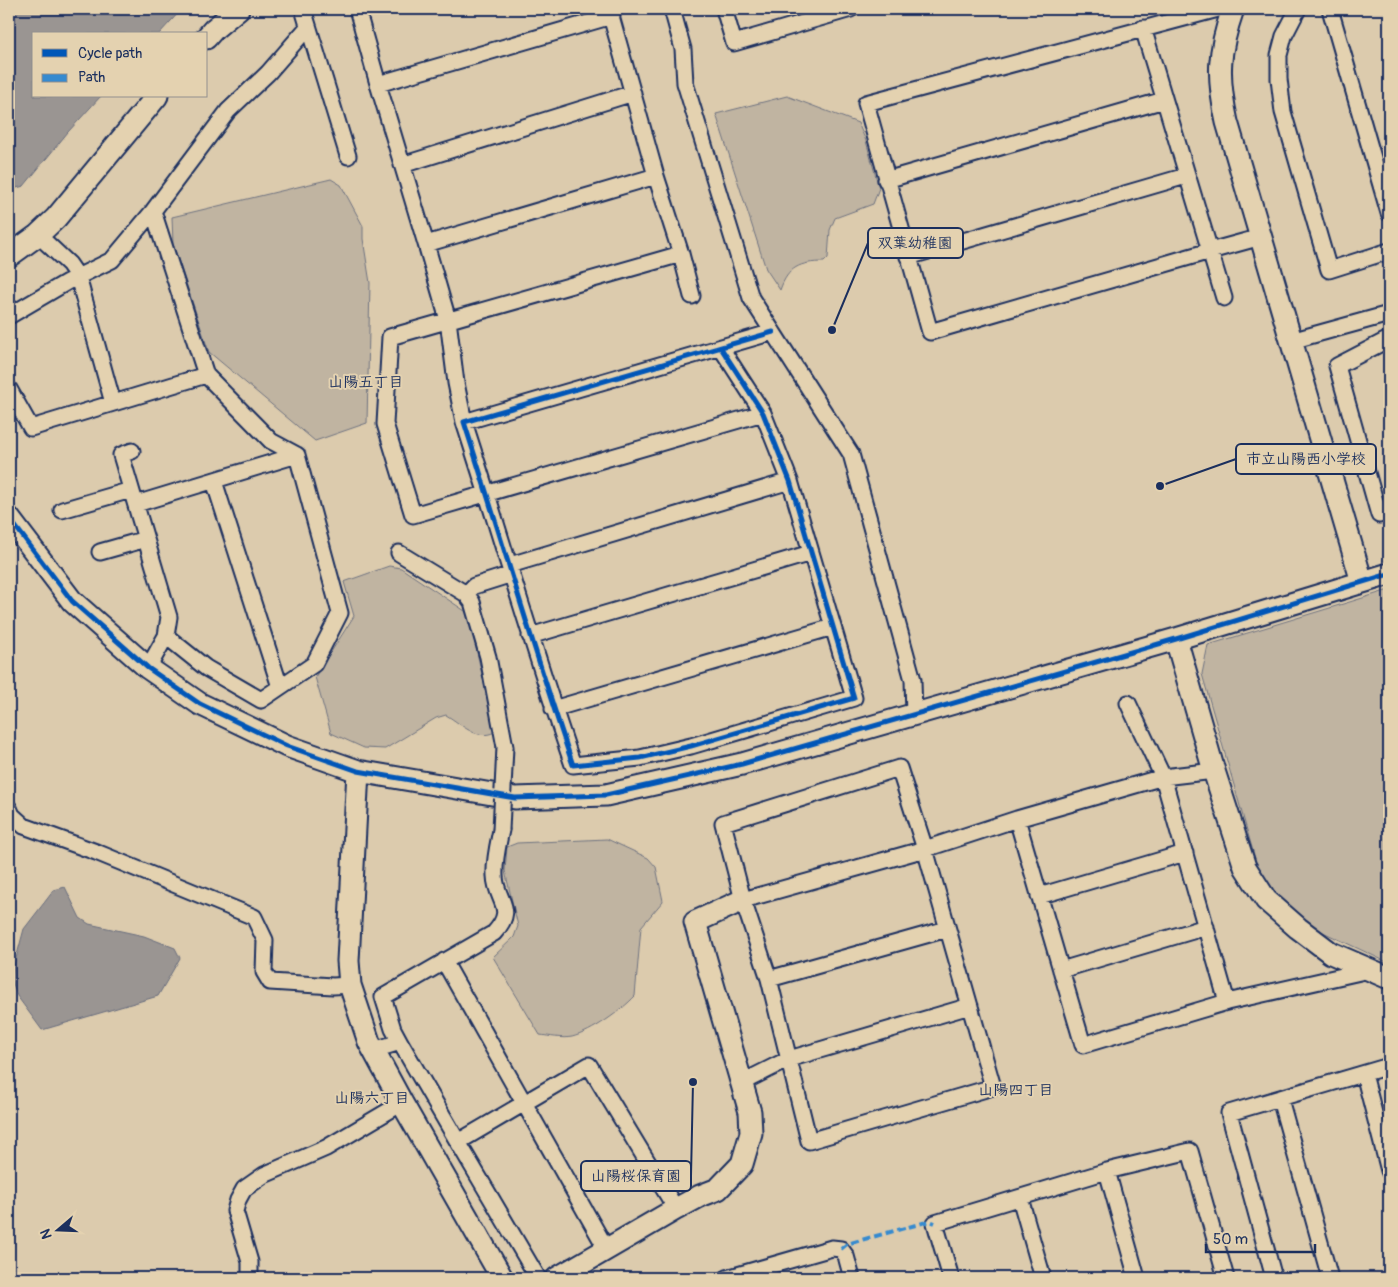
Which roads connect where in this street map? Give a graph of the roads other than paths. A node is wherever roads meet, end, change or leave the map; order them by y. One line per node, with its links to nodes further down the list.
1 (238, 9): 15 (street)
2 (303, 9): 13 (street)
3 (360, 9): 16 (street)
4 (672, 9): 41 (street)
5 (724, 9): 12 (street)
6 (851, 9): 12 (street)
7 (1218, 9): 14 (street)
8 (1233, 9): 28 (street)
9 (1298, 9): 31 (street)
10 (1330, 9): 26 (street)
11 (610, 13): 16 (street); 17 (street)
12 (807, 15)
13 (308, 27): 20 (street); 25 (street)
14 (1143, 28): 19 (street); 24 (street)
15 (208, 36)
16 (378, 84): 21 (street)
17 (633, 93): 21 (street); 22 (street)
18 (155, 98): 27 (street)
19 (1164, 100): 23 (street); 24 (street)
20 (348, 156)
21 (402, 165): 29 (street)
22 (656, 176): 29 (street); 32 (street)
23 (1186, 176): 30 (street); 34 (street)
24 (886, 180): 34 (street)
25 (153, 211): 35 (street); 45 (street)
26 (1389, 213)
27 (38, 235): 33 (street); 35 (street)
28 (1261, 237): 30 (street); 43 (street)
29 (426, 244): 40 (street)
30 (1210, 251): 34 (street); 37 (street)
31 (1389, 251)
32 (681, 254): 36 (street); 40 (street)
33 (9, 256)
34 (908, 257)
35 (78, 277): 39 (street); 47 (street)
36 (692, 296)
37 (1224, 298)
38 (1389, 314): 43 (street)
39 (9, 316)
40 (448, 320): 49 (street); 54 (street)
41 (773, 332): 44 (street); 75 (street)
42 (1389, 339): 57 (street)
43 (1291, 341): 65 (street)
44 (721, 348): 48 (street); 49 (street)
45 (206, 375): 47 (street); 51 (street)
46 (9, 389): 47 (street)
47 (113, 403)
48 (763, 413): 53 (street); 54 (street)
49 (464, 422): 54 (street)
50 (132, 451): 55 (street)
51 (297, 455): 52 (street); 72 (street)
52 (214, 481): 55 (street); 72 (street)
53 (790, 481): 62 (street); 63 (street)
54 (487, 494): 63 (street)
55 (133, 497): 56 (street); 59 (street)
56 (62, 510)
57 (1389, 512)
58 (9, 518): 71 (street)
59 (146, 539): 60 (street); 68 (street)
60 (100, 552)
61 (399, 553): 66 (street)
62 (811, 553): 67 (street); 69 (street)
63 (511, 570): 66 (street); 69 (street)
64 (1389, 574): 65 (street)
65 (1362, 582): 70 (street)
66 (466, 594): 87 (street, bridge)
67 (833, 627): 74 (street); 74 (street)
68 (166, 636): 71 (street); 72 (street)
69 (530, 636): 74 (street)
70 (1176, 639): 75 (street); 77 (street)
71 (148, 668): 76 (street)
72 (280, 687)
73 (1128, 703): 78 (street)
74 (553, 709)
75 (914, 715): 76 (street)
76 (358, 771): 92 (street)
77 (1214, 771): 78 (street); 89 (street)
78 (1163, 777): 80 (street); 82 (street)
79 (9, 808): 92 (street)
80 (1017, 819): 81 (street); 83 (street)
81 (925, 849): 84 (street); 84 (street); 86 (street)
82 (1185, 853): 83 (street); 85 (street)
83 (1039, 896): 88 (street)
84 (744, 900): 91 (street); 100 (street)
85 (1206, 927): 88 (street); 93 (street)
86 (947, 929): 91 (street); 94 (street)
87 (444, 962): 95 (street); 103 (street)
88 (1061, 970): 93 (street)
89 (1369, 970): 90 (street); 93 (street)
90 (1389, 978)
91 (769, 979): 97 (street)
92 (350, 985): 96 (street)
93 (1227, 1002)
94 (970, 1006): 97 (street); 97 (street)
95 (400, 1042): 96 (street); 104 (street)
96 (374, 1050): 102 (street)
97 (789, 1060): 100 (street)
98 (1389, 1066): 99 (street)
99 (1364, 1074): 101 (street); 106 (street)
100 (741, 1083): 108 (street)
101 (1280, 1099): 120 (street); 121 (street)
102 (402, 1103): 110 (street); 111 (street)
103 (524, 1104): 104 (street); 108 (street); 109 (street)
104 (458, 1142): 112 (street)
105 (1107, 1171): 107 (street); 118 (street); 119 (street)
106 (1389, 1171)
107 (1020, 1198): 116 (street); 117 (street)
108 (676, 1209): 109 (street)
109 (607, 1250): 113 (street)
110 (250, 1278)
111 (502, 1278)
112 (538, 1278)
113 (557, 1278)
114 (727, 1278): 115 (street)
115 (852, 1278)
116 (951, 1278)
117 (1043, 1278)
118 (1137, 1278)
119 (1226, 1278)
120 (1274, 1278)
121 (1330, 1278)

